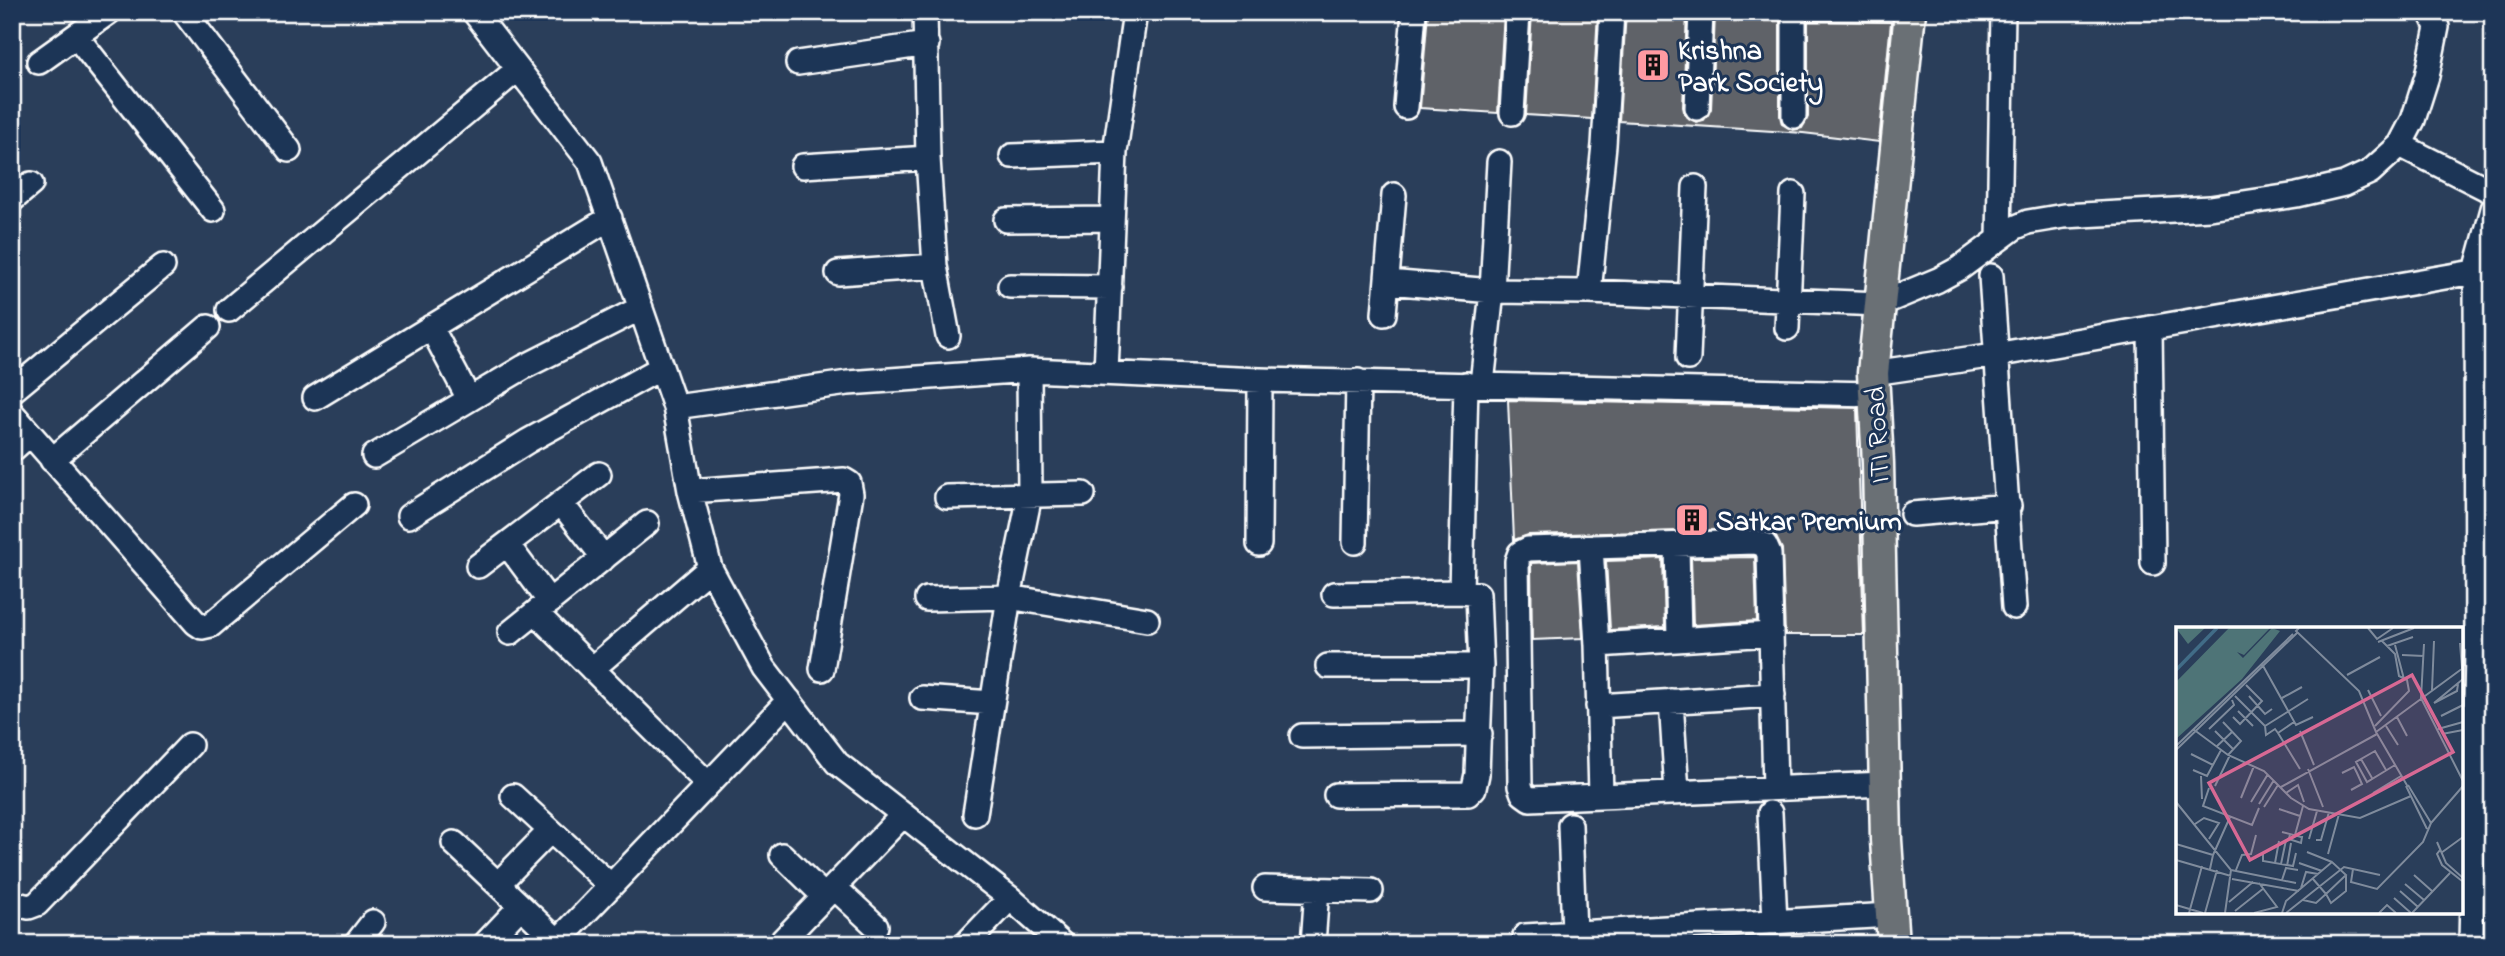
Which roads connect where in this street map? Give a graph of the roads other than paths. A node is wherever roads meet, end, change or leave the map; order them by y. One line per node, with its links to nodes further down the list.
1 (109, 12): 15 (street)
2 (184, 12): 25 (street)
3 (474, 12): 19 (street)
4 (925, 12): 16 (street)
5 (1135, 12): 26 (street)
6 (1415, 12): 20 (street)
7 (1518, 12): 22 (street)
8 (1612, 12): 52 (street)
9 (1701, 12): 21 (street)
10 (1794, 12): 23 (street)
11 (1910, 12): 55 (main road, ITI Road)
12 (2003, 12): 42 (street)
13 (2445, 12): 14 (street)
14 (2431, 13): 24 (street)
15 (76, 36): 17 (street); 38 (street)
16 (927, 44): 18 (street); 28 (street)
17 (39, 62)
18 (798, 63)
19 (518, 69): 39 (street); 57 (street)
20 (1406, 107)
21 (1698, 108)
22 (1512, 113)
23 (1794, 116)
24 (2400, 145): 33 (street); 42 (street)
25 (289, 150)
26 (1115, 152): 27 (street); 40 (street)
27 (1012, 156)
28 (929, 158): 30 (street); 44 (street)
29 (1499, 162): 51 (street)
30 (803, 166)
31 (31, 184): 36 (street)
32 (1695, 187): 53 (street)
33 (2493, 192)
34 (1793, 194): 54 (street)
35 (1394, 195): 48 (street)
36 (12, 200)
37 (2493, 209): 45 (street)
38 (213, 210)
39 (610, 218): 56 (street); 60 (street)
40 (1112, 219): 41 (street); 50 (street)
41 (1006, 220)
42 (1999, 239): 55 (street)
43 (163, 266): 73 (street)
44 (935, 266): 46 (street); 63 (street)
45 (2484, 270): 62 (street); 113 (street)
46 (838, 273)
47 (1991, 276): 64 (street)
48 (1388, 282): 51 (street); 58 (street)
49 (1010, 286): 50 (street)
50 (1110, 286): 68 (street)
51 (1492, 291): 52 (street); 72 (street)
52 (1589, 292): 53 (street)
53 (1691, 297): 54 (street); 65 (street)
54 (1788, 300): 55 (street); 61 (street)
55 (1880, 304): 71 (main road, ITI Road)
56 (641, 309): 66 (street); 75 (street)
57 (229, 310)
58 (1384, 314)
59 (208, 327): 81 (street)
60 (431, 327): 74 (street); 75 (street)
61 (1787, 328)
62 (2150, 328): 64 (street); 99 (street)
63 (947, 336)
64 (1995, 355): 71 (street); 89 (street)
65 (1688, 358)
66 (661, 368): 76 (street); 91 (street)
67 (1029, 370): 68 (street); 76 (street); 85 (street)
68 (1106, 373): 69 (street)
69 (1260, 380): 70 (street); 95 (street)
70 (1358, 381): 72 (street); 93 (street)
71 (1873, 383): 72 (street); 130 (main road, ITI Road)
72 (1474, 384): 102 (street)
73 (12, 391)
74 (315, 398)
75 (469, 400): 80 (street)
76 (675, 407): 83 (street)
77 (12, 413): 78 (street)
78 (30, 435): 79 (street); 81 (street)
79 (12, 450)
80 (374, 456)
81 (52, 460): 88 (street)
82 (599, 474): 87 (street)
83 (690, 491): 101 (street); 117 (street)
84 (1083, 494): 85 (street)
85 (1030, 495): 86 (street); 104 (street)
86 (947, 497)
87 (561, 503): 94 (street); 98 (street)
88 (354, 505)
89 (2009, 506): 90 (street); 107 (street)
90 (1912, 514)
91 (409, 516)
92 (648, 523): 98 (street)
93 (1354, 542)
94 (507, 544): 100 (street); 106 (street)
95 (1259, 544)
96 (1677, 545): 97 (street); 110 (street); 111 (street)
97 (1591, 547): 112 (street); 134 (street)
98 (604, 558): 106 (street)
99 (2153, 563)
100 (478, 566)
101 (710, 568): 116 (street); 120 (street)
102 (1461, 592): 103 (street); 115 (street)
103 (1334, 594)
104 (1009, 597): 105 (street); 108 (street); 122 (street)
105 (926, 598)
106 (543, 607): 109 (street); 116 (street)
107 (2014, 607)
108 (1147, 620)
109 (510, 633)
110 (1771, 634): 111 (street); 118 (street)
111 (1679, 639): 112 (street)
112 (1597, 645): 123 (street)
113 (2485, 655): 143 (street)
114 (1328, 666): 115 (street)
115 (1481, 666): 125 (street)
116 (592, 668): 129 (street)
117 (822, 669)
118 (1773, 695): 121 (street); 131 (street)
119 (922, 698): 122 (street)
120 (789, 700): 129 (street); 137 (street)
121 (1671, 701): 123 (street); 132 (street)
122 (992, 703): 138 (street)
123 (1598, 706): 134 (street)
124 (2493, 726): 126 (street)
125 (1480, 734): 127 (street); 133 (street)
126 (2493, 735)
127 (1302, 736)
128 (190, 745): 151 (street)
129 (708, 784): 145 (street)
130 (1885, 784): 131 (street); 156 (main road, ITI Road)
131 (1775, 788): 132 (street)
132 (1677, 792): 134 (street)
133 (1336, 795)
134 (1601, 795)
135 (513, 796): 140 (street)
136 (1770, 813): 154 (street)
137 (903, 814): 149 (street); 150 (street)
138 (975, 814)
139 (1570, 825): 157 (street)
140 (551, 831): 144 (street); 145 (street)
141 (454, 843): 144 (street)
142 (782, 855): 149 (street)
143 (2483, 881): 166 (street)
144 (498, 884): 152 (street)
145 (611, 887): 159 (street)
146 (1265, 888): 147 (street)
147 (1317, 889): 148 (street); 165 (street)
148 (1371, 891)
149 (829, 892): 155 (street); 162 (street)
150 (1010, 898): 163 (street); 164 (street)
151 (12, 903)
152 (521, 906): 159 (street); 161 (street)
153 (373, 922): 160 (street)
154 (1775, 922): 156 (street); 157 (street)
155 (876, 926)
156 (1892, 930)
157 (1574, 933): 158 (street)
158 (1525, 936)
159 (560, 942)
160 (356, 944)
161 (485, 944)
162 (779, 944)
163 (966, 944)
164 (1062, 944)
165 (1313, 944)
166 (2471, 944)

